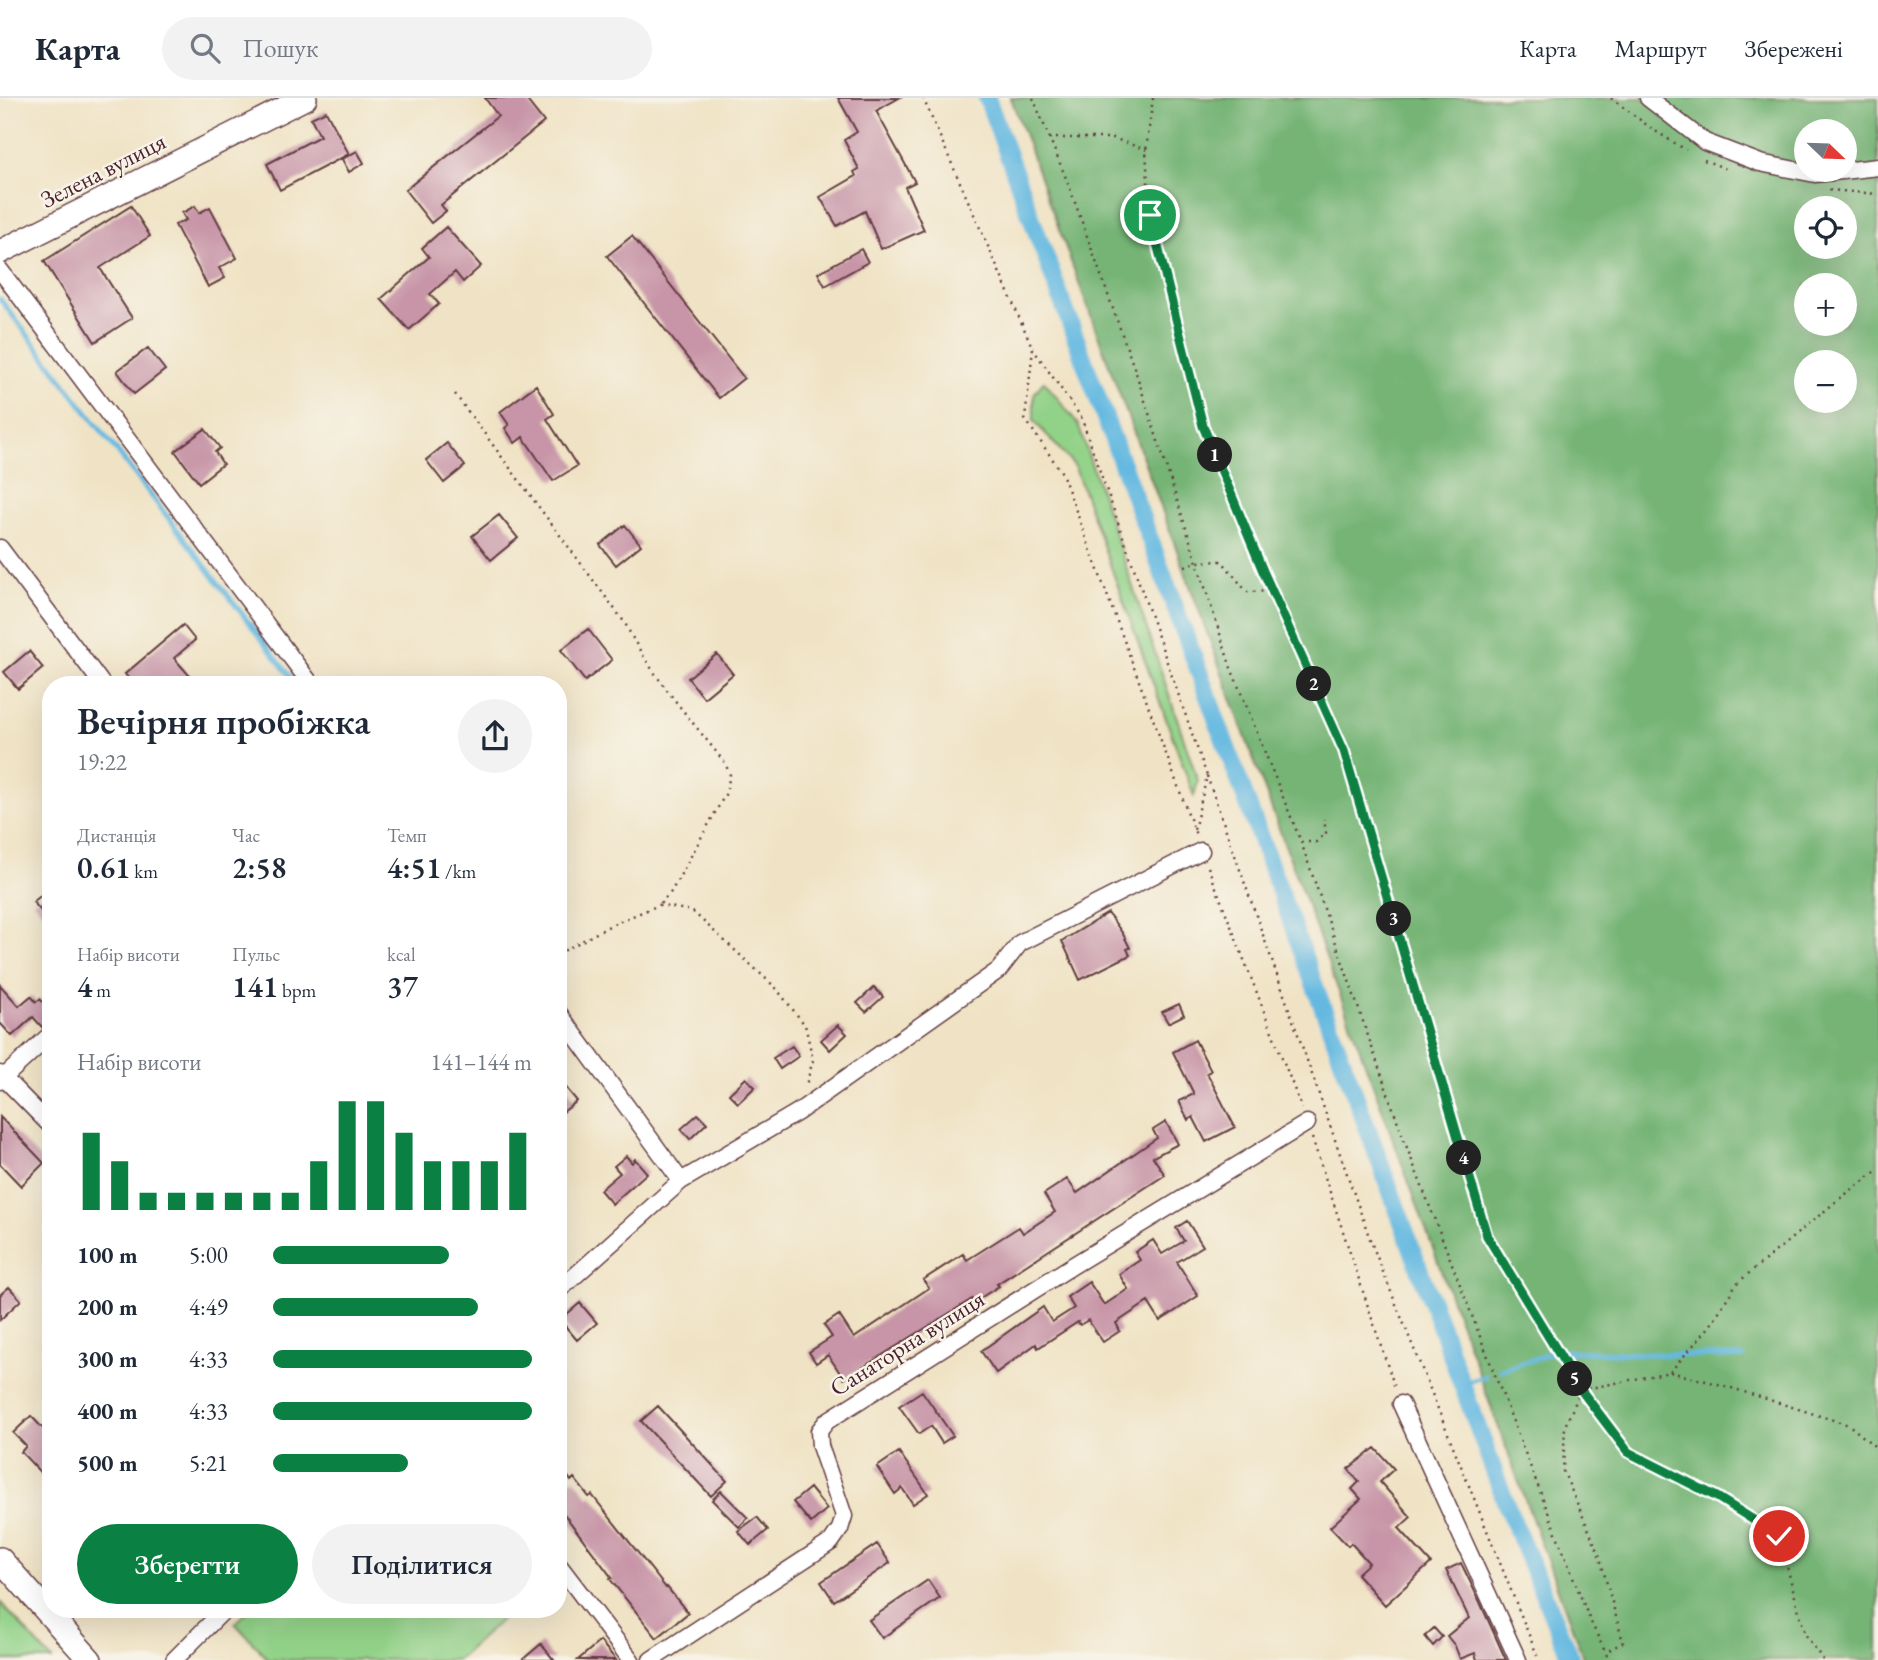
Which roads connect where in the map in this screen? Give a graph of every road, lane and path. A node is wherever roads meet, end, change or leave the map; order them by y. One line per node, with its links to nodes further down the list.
1 (923, 98): 11 (path)
2 (1033, 98): 6 (path)
3 (1153, 98): 7 (path)
4 (1648, 98): 8 (street)
5 (299, 99): 9 (street, Зелена вулиця)
6 (1049, 138): 7 (path); 14 (path)
7 (1146, 150): 16 (path)
8 (1878, 167)
9 (0, 252)
10 (0, 270): 18 (street)
11 (1033, 349): 19 (path); 21 (path)
12 (455, 394): 24 (path)
13 (0, 548): 17 (street)
14 (1197, 562): 15 (path); 16 (path); 22 (path)
15 (1185, 566)
16 (1272, 591): 36 (path)
17 (96, 676)
18 (305, 676)
19 (1207, 775): 21 (path); 50 (path)
20 (1324, 819): 22 (path)
21 (1194, 830): 23 (path)
22 (1301, 842): 44 (path)
23 (1201, 851): 29 (street)
24 (659, 905): 25 (path); 29 (path)
25 (567, 949)
26 (567, 1024): 33 (street)
27 (42, 1042): 28 (street)
28 (1, 1077): 30 (street)
29 (798, 1112): 33 (street)
30 (42, 1117)
31 (1307, 1123): 48 (street, Санаторна вулиця)
32 (1878, 1170): 35 (path)
33 (681, 1181): 34 (street)
34 (567, 1283)
35 (1670, 1372): 36 (path); 38 (path)
36 (1581, 1390): 44 (path); 52 (path)
37 (1401, 1404): 49 (street)
38 (1877, 1447)
39 (0, 1559): 41 (street)
40 (567, 1576): 47 (street)
41 (42, 1606)
42 (53, 1618): 45 (street)
43 (216, 1618): 46 (street)
44 (1605, 1653): 51 (path)
45 (90, 1660)
46 (174, 1660)
47 (631, 1660)
48 (651, 1660)
49 (1518, 1660)
50 (1539, 1660)
51 (1609, 1660)
52 (1823, 1660)

